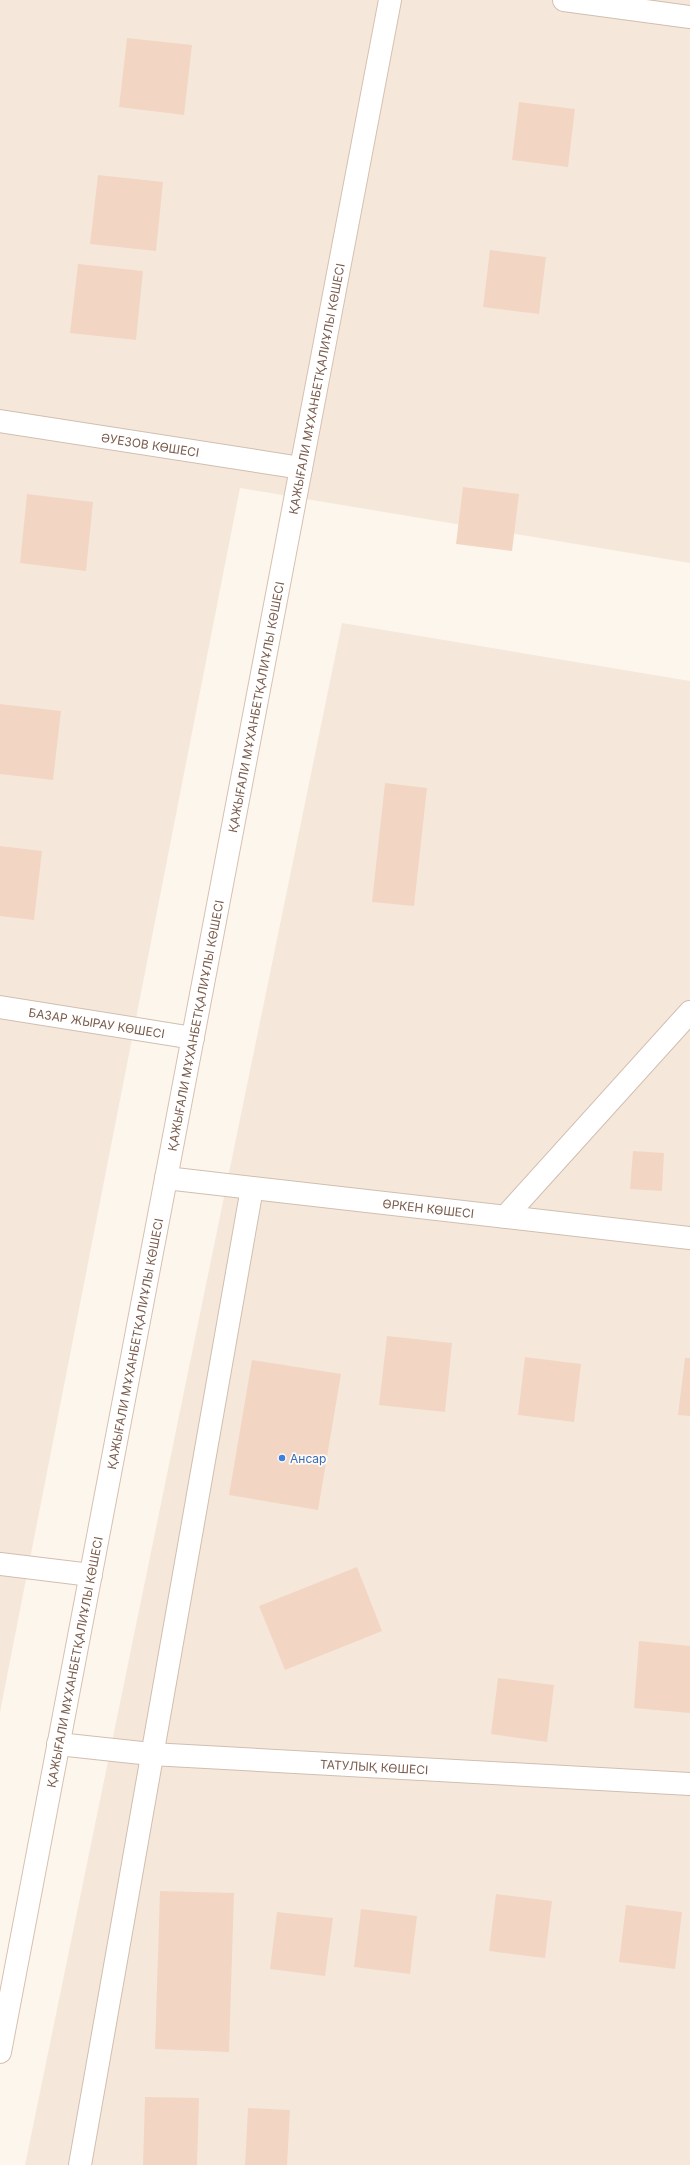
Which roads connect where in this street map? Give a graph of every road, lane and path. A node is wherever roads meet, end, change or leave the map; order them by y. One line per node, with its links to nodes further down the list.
1 (390, 0): 5 (street, ҚАЖЫҒАЛИ МҰХАНБЕТҚАЛИҰЛЫ КӨШЕСІ)
2 (564, 0): 3 (street)
3 (690, 17)
4 (0, 421): 5 (street, ӘУЕЗОВ КӨШЕСІ)
5 (301, 468): 8 (street, ҚАЖЫҒАЛИ МҰХАНБЕТҚАЛИҰЛЫ КӨШЕСІ)
6 (0, 1007): 8 (street, БАЗАР ЖЫРАУ КӨШЕСІ)
7 (690, 1012): 11 (street)
8 (193, 1038): 9 (street, ҚАЖЫҒАЛИ МҰХАНБЕТҚАЛИҰЛЫ КӨШЕСІ)
9 (166, 1178): 10 (street, ӨРКЕН КӨШЕСІ); 14 (street, ҚАЖЫҒАЛИ МҰХАНБЕТҚАЛИҰЛЫ КӨШЕСІ)
10 (252, 1188): 11 (street, ӨРКЕН КӨШЕСІ); 16 (street)
11 (505, 1217): 12 (street, ӨРКЕН КӨШЕСІ)
12 (690, 1238)
13 (0, 1564): 14 (street)
14 (91, 1575): 15 (street, ҚАЖЫҒАЛИ МҰХАНБЕТҚАЛИҰЛЫ КӨШЕСІ)
15 (58, 1744): 16 (street, ТАТУЛЫҚ КӨШЕСІ); 18 (street, ҚАЖЫҒАЛИ МҰХАНБЕТҚАЛИҰЛЫ КӨШЕСІ)
16 (151, 1754): 17 (street, ТАТУЛЫҚ КӨШЕСІ); 19 (street)
17 (690, 1784)
18 (0, 2052)
19 (80, 2165)

